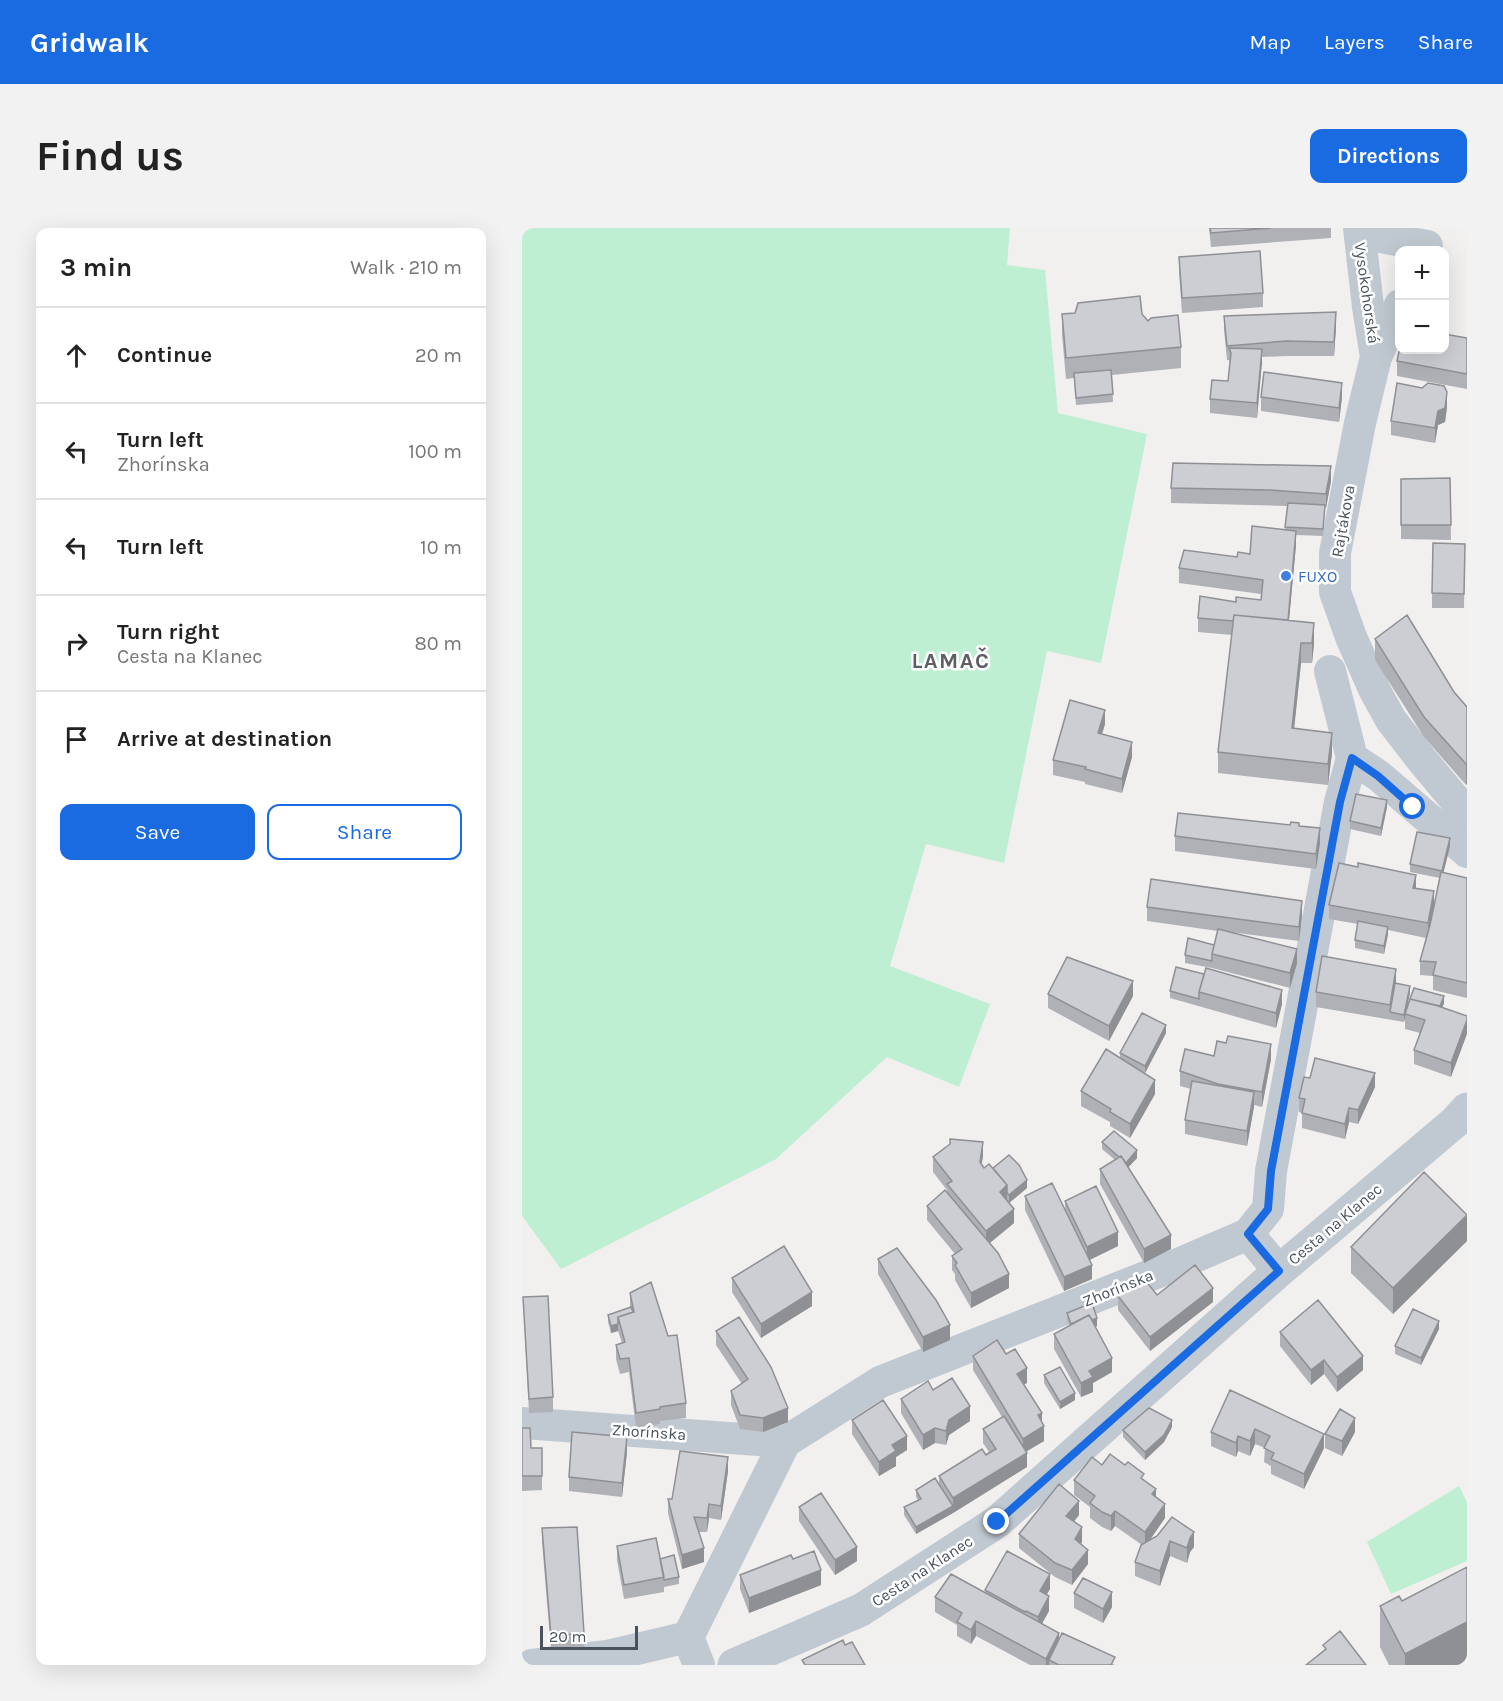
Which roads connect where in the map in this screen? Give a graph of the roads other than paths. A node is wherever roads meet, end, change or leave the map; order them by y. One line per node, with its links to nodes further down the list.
1 (1359, 228): 5 (street, Vysokohorská)
2 (1368, 228): 3 (street, Vysokohorská)
3 (1430, 242)
4 (1395, 316): 5 (street, Rajtákova)
5 (1376, 357): 8 (street, Rajtákova)
6 (1330, 671): 7 (street)
7 (1352, 758): 9 (street); 11 (street, Zhorínska)
8 (1467, 814)
9 (1467, 852)
10 (1467, 1109): 12 (street, Cesta na Klanec)
11 (1248, 1234): 12 (street); 14 (street, Zhorínska)
12 (1279, 1271): 17 (street, Cesta na Klanec)
13 (522, 1423): 14 (street, Zhorínska)
14 (785, 1442): 15 (street)
15 (693, 1651): 16 (street)
16 (532, 1665)
17 (734, 1665)

